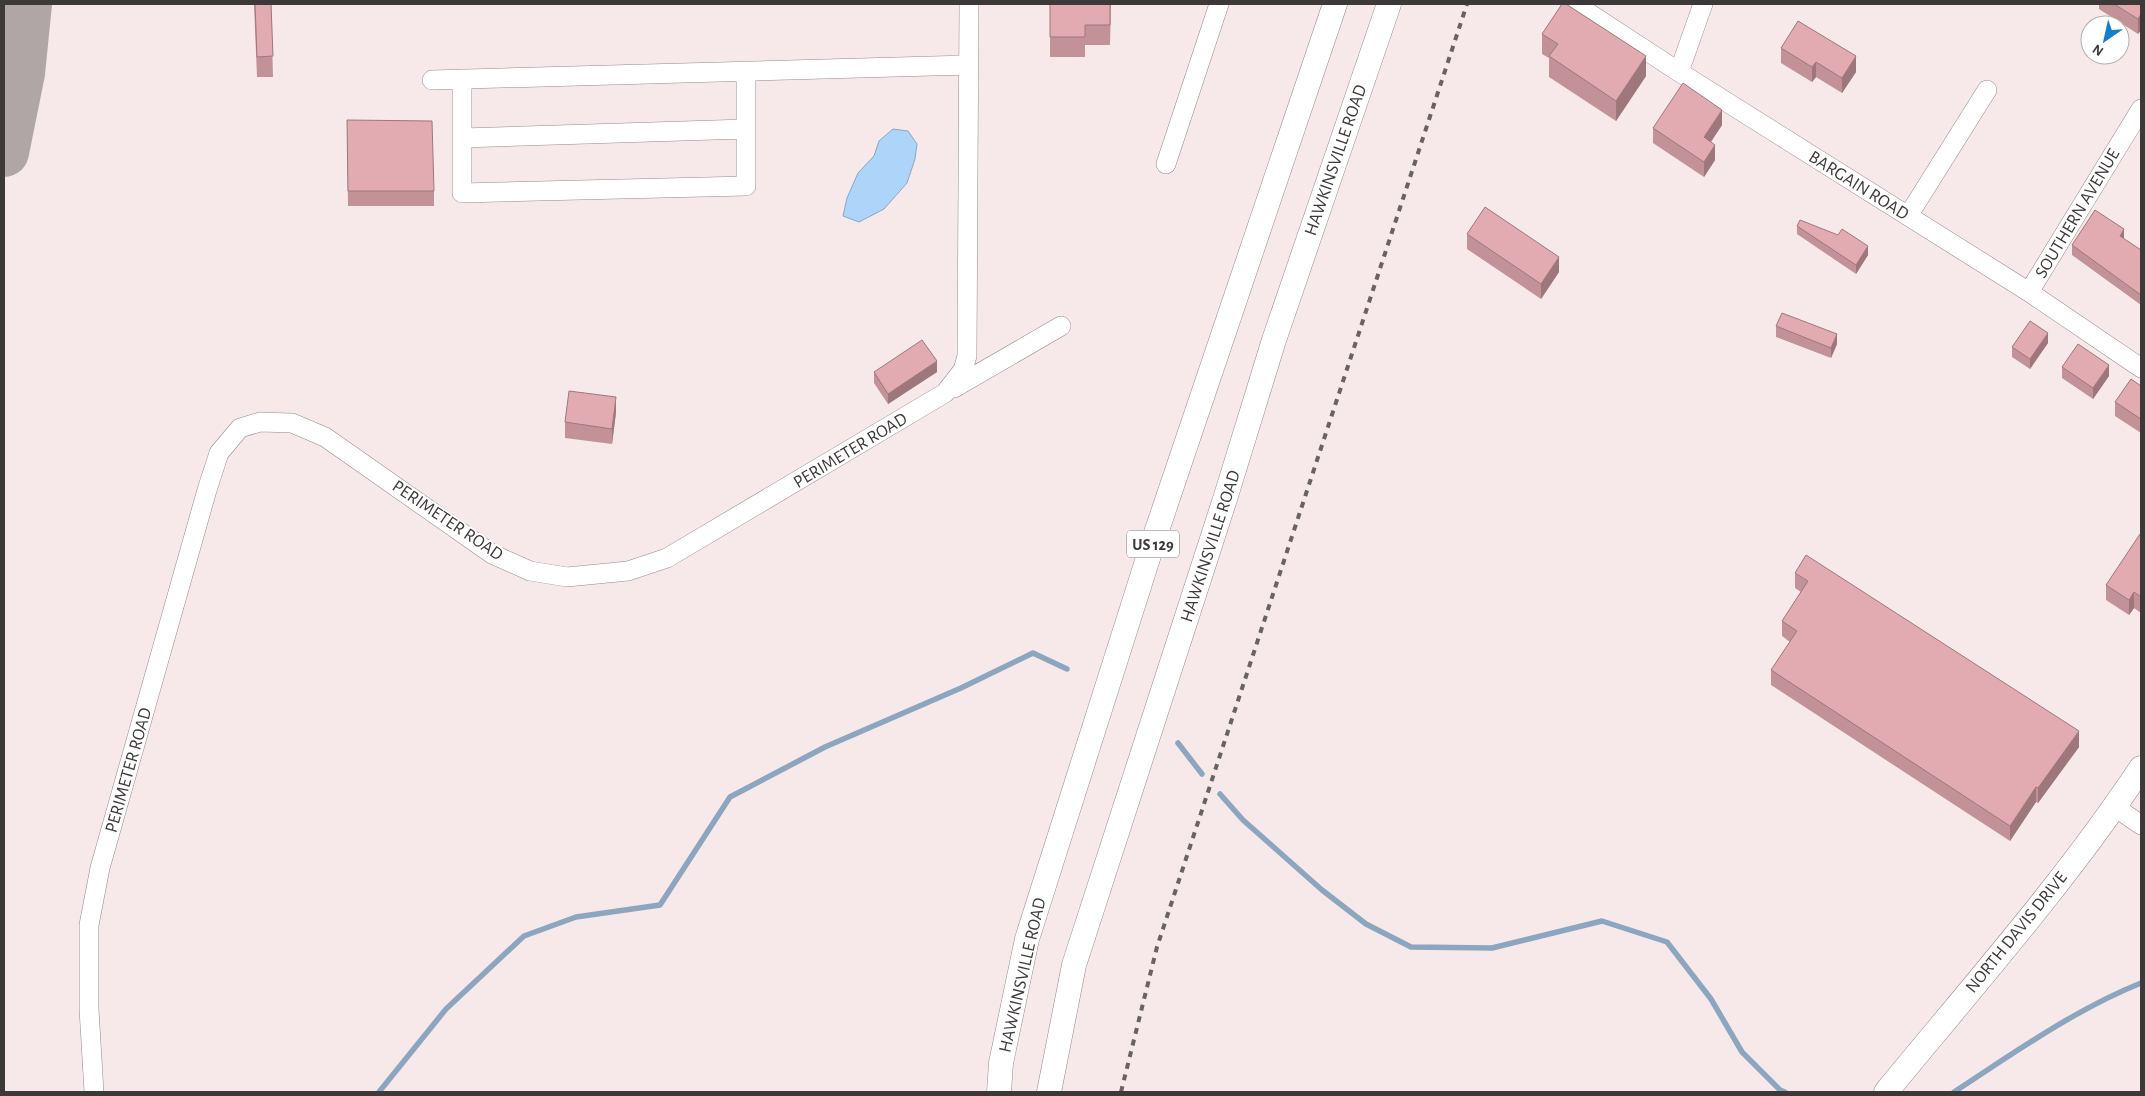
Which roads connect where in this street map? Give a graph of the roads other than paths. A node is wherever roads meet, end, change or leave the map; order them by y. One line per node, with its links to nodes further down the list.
1 (969, 4): 7 (street, PERIMETER ROAD)
2 (1219, 4): 16 (street)
3 (1335, 4): 26 (main road, HAWKINSVILLE ROAD / US 129)
4 (1389, 4): 27 (main road, HAWKINSVILLE ROAD / US 129)
5 (1575, 4): 9 (street, BARGAIN ROAD)
6 (1702, 4): 9 (street)
7 (968, 65): 8 (street); 21 (street, PERIMETER ROAD)
8 (746, 71): 10 (street); 14 (street)
9 (1679, 72): 17 (street, BARGAIN ROAD)
10 (462, 79): 11 (street); 15 (street)
11 (432, 80)
12 (1987, 90): 17 (street)
13 (2141, 109): 18 (street, SOUTHERN AVENUE)
14 (746, 129): 15 (street); 15 (street)
15 (462, 138)
16 (1166, 164)
17 (1908, 216): 18 (street, BARGAIN ROAD)
18 (2029, 292): 20 (street, BARGAIN ROAD)
19 (1061, 326): 21 (street)
20 (2139, 362)
21 (945, 394): 25 (street, PERIMETER ROAD)
22 (2141, 768): 23 (main road, NORTH DAVIS DRIVE)
23 (2115, 807): 24 (street); 28 (main road, NORTH DAVIS DRIVE)
24 (2141, 825)
25 (94, 1092)
26 (999, 1092)
27 (1049, 1092)
28 (1886, 1092)

